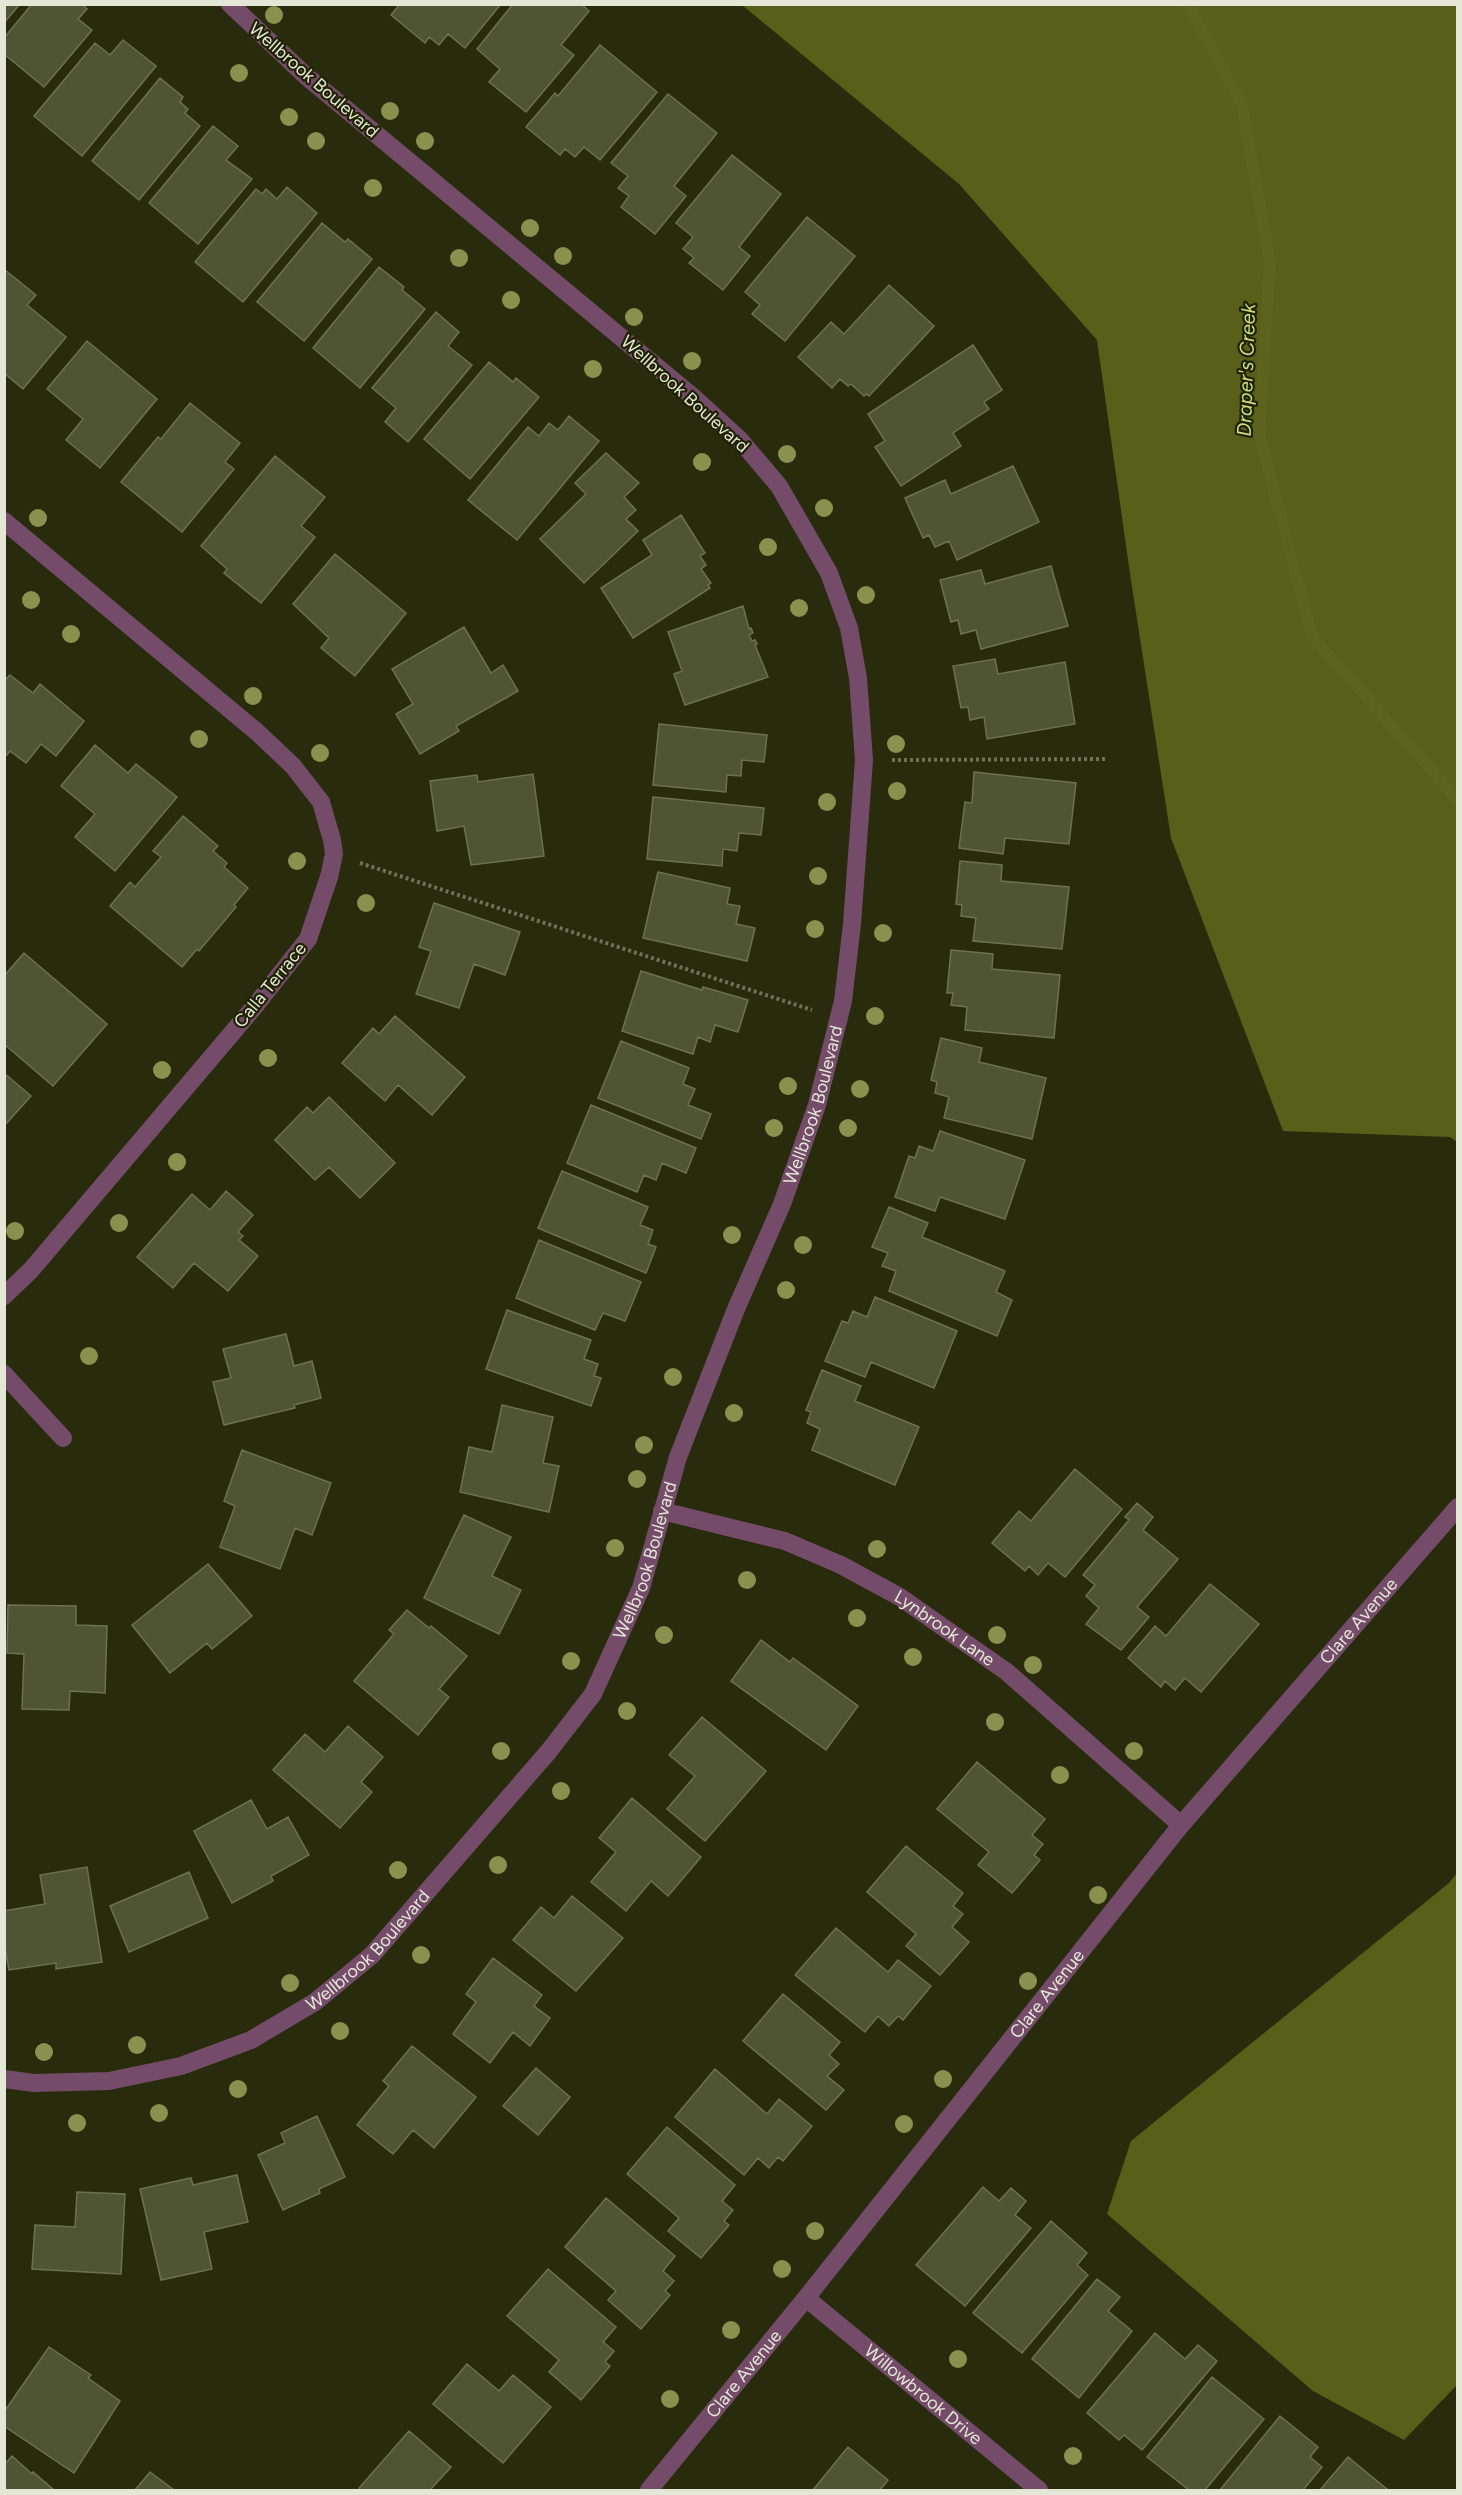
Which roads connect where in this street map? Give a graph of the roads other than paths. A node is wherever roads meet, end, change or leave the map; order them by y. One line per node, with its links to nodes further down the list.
1 (230, 4): 7 (street, Wellbrook Boulevard)
2 (4, 521): 3 (street, Calla Terrace)
3 (4, 1296)
4 (4, 1374): 5 (street)
5 (63, 1438)
6 (1458, 1507): 8 (street, Clare Avenue)
7 (662, 1511): 8 (street, Lynbrook Lane); 9 (street, Wellbrook Boulevard)
8 (1181, 1825): 10 (street, Clare Avenue)
9 (4, 2079)
10 (806, 2298): 11 (street, Clare Avenue); 12 (street, Willowbrook Drive)
11 (649, 2490)
12 (1039, 2490)

